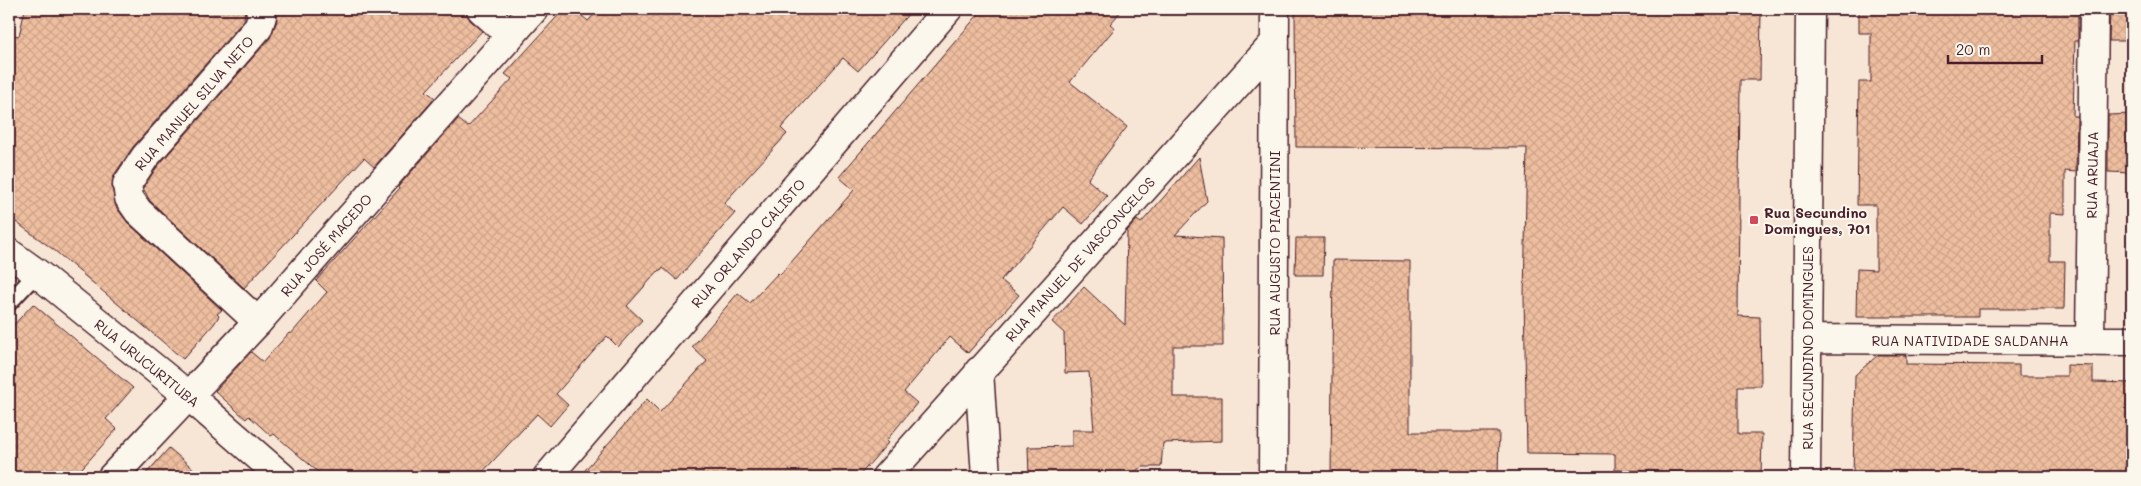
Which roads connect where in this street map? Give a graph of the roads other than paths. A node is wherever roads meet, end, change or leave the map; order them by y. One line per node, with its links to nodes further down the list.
1 (260, 9): 13 (street, RUA MANUEL SILVA NETO)
2 (481, 9): 8 (street)
3 (534, 9): 8 (street, RUA JOSÉ MACEDO)
4 (948, 9): 21 (street, RUA ORLANDO CALISTO)
5 (1275, 9): 9 (street, RUA AUGUSTO PIACENTINI)
6 (1810, 9): 14 (street, RUA SECUNDINO DOMINGUES)
7 (2094, 9): 15 (street, RUA ARUAJA)
8 (510, 35): 13 (street, RUA JOSÉ MACEDO)
9 (1275, 42): 17 (street, RUA MANUEL DE VASCONCELOS); 24 (street, RUA AUGUSTO PIACENTINI)
10 (9, 253): 11 (street, RUA URUCURITUBA)
11 (37, 273): 12 (lane); 18 (street, RUA URUCURITUBA)
12 (9, 303)
13 (258, 322): 18 (street, RUA JOSÉ MACEDO)
14 (1807, 339): 15 (street, RUA NATIVIDADE SALDANHA); 25 (street, RUA SECUNDINO DOMINGUES)
15 (2090, 341): 16 (street, RUA NATIVIDADE SALDANHA)
16 (2132, 341)
17 (979, 371): 22 (street, RUA MANUEL DE VASCONCELOS); 23 (street)
18 (190, 397): 19 (street, RUA JOSÉ MACEDO); 20 (street, RUA URUCURITUBA)
19 (112, 477)
20 (282, 477)
21 (547, 477)
22 (886, 477)
23 (986, 477)
24 (1273, 477)
25 (1806, 477)

